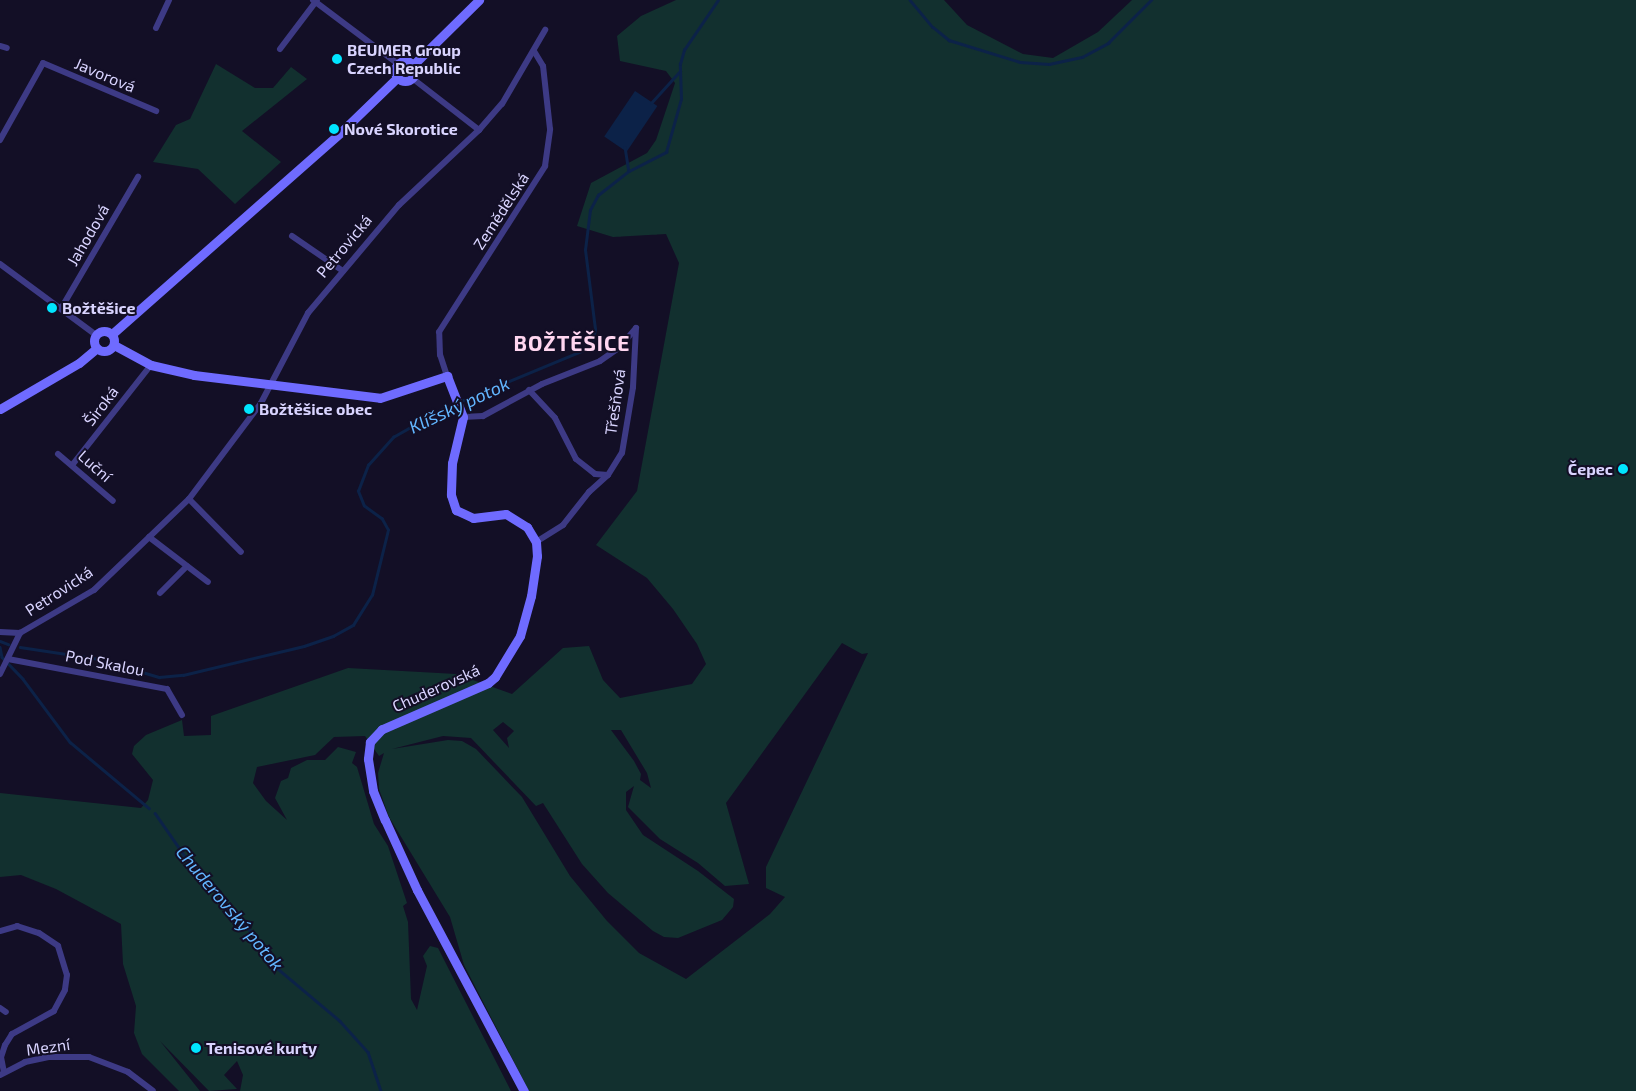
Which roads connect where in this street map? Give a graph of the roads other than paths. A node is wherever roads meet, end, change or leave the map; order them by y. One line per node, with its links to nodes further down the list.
1 (169, 0): 4 (street)
2 (479, 0): 11 (street)
3 (315, 1): 8 (street); 10 (street)
4 (156, 28)
5 (545, 30): 9 (street, Petrovická)
6 (0, 46): 7 (street)
7 (7, 48)
8 (280, 49)
9 (534, 51): 15 (street, Petrovická); 27 (street, Zemědělská)
10 (398, 63): 11 (street); 12 (street)
11 (413, 65): 13 (street)
12 (397, 78): 13 (street); 22 (street)
13 (412, 78): 15 (street)
14 (156, 111): 16 (street, Javorová)
15 (478, 130): 20 (street, Petrovická)
16 (0, 140)
17 (138, 177): 21 (street, Jahodová)
18 (292, 236): 20 (street)
19 (0, 264): 21 (street)
20 (343, 271): 28 (street, Petrovická)
21 (62, 308): 23 (street)
22 (112, 334): 23 (street); 24 (street)
23 (96, 335): 25 (street)
24 (114, 345): 25 (street); 26 (street)
25 (97, 348): 30 (street)
26 (151, 366): 28 (street); 33 (street, Široká)
27 (446, 376): 28 (street); 31 (street)
28 (269, 383): 35 (street, Petrovická)
29 (529, 390): 31 (street); 34 (street); 34 (street, Třešňová)
30 (0, 409)
31 (463, 417): 38 (street)
32 (58, 454): 33 (street, Luční)
33 (73, 464): 36 (street, Luční)
34 (608, 475): 38 (street, Třešňová)
35 (189, 499): 37 (street, Petrovická); 39 (street)
36 (113, 501)
37 (150, 537): 40 (street); 44 (street, Petrovická)
38 (536, 542): 51 (street, Chuderovská)
39 (241, 552)
40 (187, 566): 41 (street); 42 (street)
41 (208, 582)
42 (160, 594)
43 (0, 632): 44 (street, Petrovická)
44 (20, 633): 45 (street)
45 (8, 659): 46 (street); 47 (street, Pod Skalou)
46 (0, 674)
47 (182, 715)
48 (0, 931): 49 (street)
49 (2, 1074): 50 (street, Mezní)
50 (153, 1091)
51 (524, 1091)

